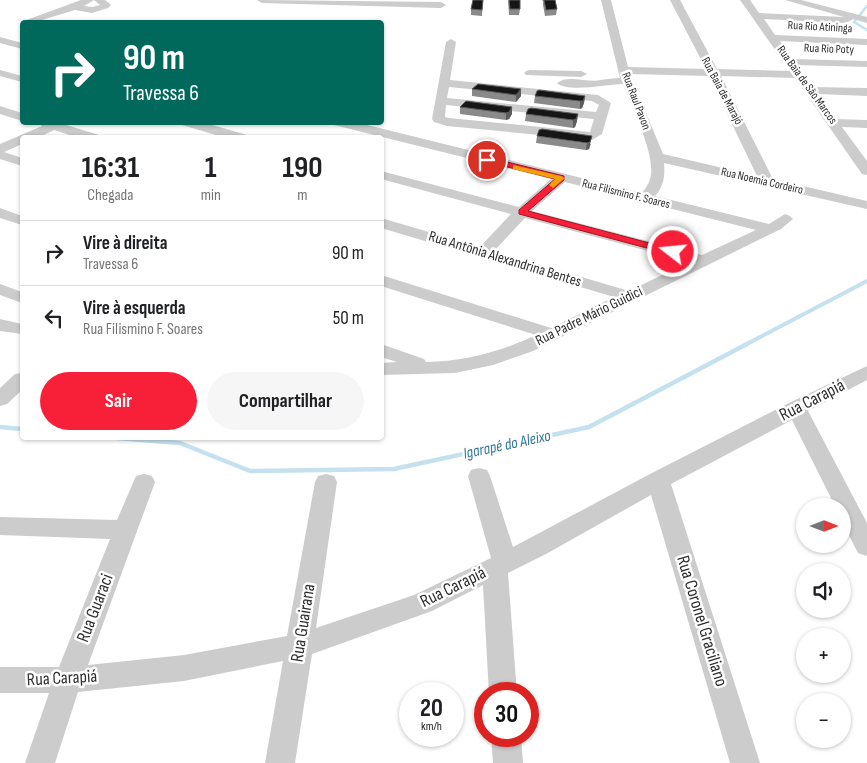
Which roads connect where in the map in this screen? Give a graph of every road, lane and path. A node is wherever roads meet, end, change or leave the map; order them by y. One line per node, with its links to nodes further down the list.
1 (99, 0): 9 (street)
2 (262, 0): 8 (street)
3 (606, 0): 26 (street, Rua Raul Pavon)
4 (675, 0): 24 (street, Rua Baia de Marajó)
5 (736, 0): 6 (street)
6 (745, 0): 14 (street, Rua Baia de São Marcos)
7 (790, 0): 12 (street)
8 (418, 2): 10 (street)
9 (89, 5): 13 (street)
10 (441, 5)
11 (42, 7): 13 (street)
12 (851, 13): 14 (street); 16 (street)
13 (52, 15): 15 (street)
14 (756, 16): 17 (street, Rua Baia de São Marcos)
15 (35, 20)
16 (866, 20)
17 (773, 38): 20 (street, Rua Rio Atininga); 22 (street, Rua Baia de São Marcos)
18 (0, 40): 21 (street)
19 (451, 42): 30 (street)
20 (865, 42)
21 (20, 45)
22 (790, 62): 23 (street, Rua Rio Poty); 27 (street, Rua Baia de São Marcos)
23 (867, 64)
24 (713, 72): 26 (street); 27 (street); 56 (street, Rua Baia de Marajó)
25 (0, 73): 28 (street)
26 (626, 75): 29 (street); 51 (street, Rua Raul Pavon)
27 (798, 75): 31 (street, Rua Baia de São Marcos)
28 (20, 78)
29 (527, 78)
30 (444, 84): 33 (street); 36 (street)
31 (809, 90): 32 (street); 37 (street, Rua Baia de São Marcos)
32 (867, 92)
33 (442, 101): 36 (street); 36 (street)
34 (0, 110): 35 (street)
35 (20, 116)
36 (600, 116)
37 (834, 123): 38 (street); 53 (street, Rua Baia de São Marcos)
38 (867, 124)
39 (50, 125): 43 (street)
40 (55, 125): 44 (street)
41 (196, 125): 45 (street)
42 (349, 125): 46 (street, Rua Filismino F. Soares)
43 (30, 135)
44 (85, 135)
45 (232, 135)
46 (394, 137): 48 (street); 55 (street, Rua Filismino F. Soares)
47 (20, 140): 49 (street)
48 (384, 143)
49 (0, 148)
50 (0, 155): 52 (street)
51 (657, 157): 56 (street, Rua Noemia Cordeiro); 57 (street, Rua Raul Pavon)
52 (20, 161)
53 (866, 166)
54 (384, 176): 59 (street)
55 (561, 178): 57 (street, Rua Filismino F. Soares); 59 (street)
56 (767, 182): 58 (street, Rua Noemia Cordeiro)
57 (645, 198): 64 (street, Rua Filismino F. Soares)
58 (867, 205)
59 (522, 212): 65 (street); 66 (street)
60 (0, 213): 62 (street)
61 (785, 219): 64 (street, Rua Padre Mário Guidici)
62 (20, 220)
63 (384, 223): 65 (street, Rua Antônia Alexandrina Bentes)
64 (768, 228): 66 (street, Rua Padre Mário Guidici)
65 (484, 253): 69 (street, Rua Antônia Alexandrina Bentes)
66 (704, 260): 69 (street, Rua Padre Mário Guidici)
67 (384, 281): 73 (street)
68 (0, 289): 70 (street)
69 (628, 296): 73 (street, Rua Padre Mário Guidici)
70 (20, 297)
71 (0, 325): 72 (street)
72 (20, 329)
73 (551, 334): 75 (street, Rua Padre Mário Guidici)
74 (384, 351): 75 (street)
75 (428, 368): 76 (street, Rua Padre Mário Guidici)
76 (384, 369)
77 (867, 372): 80 (street, Rua Carapiá)
78 (20, 381): 79 (street)
79 (0, 399)
80 (796, 408): 82 (street, Rua Carapiá); 87 (street)
81 (479, 476): 88 (street)
82 (658, 480): 88 (street, Rua Carapiá); 97 (street, Rua Coronel Graciliano)
83 (144, 482): 86 (street, Rua Guaraci)
84 (326, 482): 89 (street, Rua Guairana)
85 (0, 526): 86 (street)
86 (124, 530): 91 (street, Rua Guaraci)
87 (867, 546)
88 (500, 565): 89 (street, Rua Carapiá); 92 (street)
89 (299, 646): 91 (street, Rua Carapiá); 95 (street, Rua Guairana)
90 (0, 680): 91 (street, Rua Carapiá)
91 (68, 680): 94 (street, Rua Guaraci)
92 (503, 682)
93 (507, 747): 96 (street)
94 (40, 763)
95 (280, 763)
96 (508, 763)
97 (745, 763)

